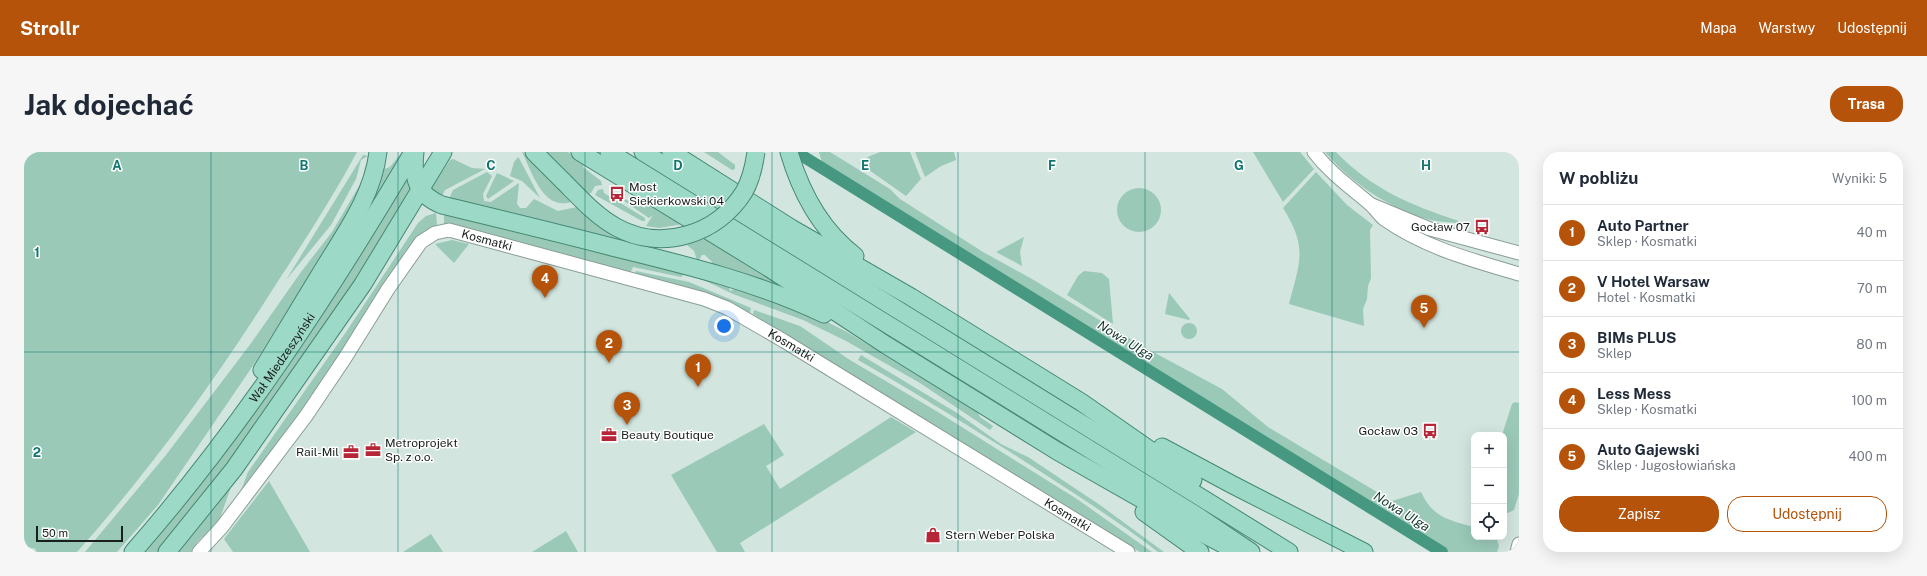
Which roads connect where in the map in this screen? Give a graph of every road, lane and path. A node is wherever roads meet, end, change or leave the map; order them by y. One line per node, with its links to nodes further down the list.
1 (414, 152): 12 (main road); 19 (main road, Wał Miedzeszyński)
2 (443, 152): 12 (main road, Wał Miedzeszyński)
3 (534, 152): 8 (main road, bridge)
4 (580, 152): 17 (main road)
5 (609, 152): 29 (main road)
6 (643, 152): 21 (main road)
7 (671, 152): 16 (main road)
8 (756, 152)
9 (789, 152): 16 (main road)
10 (1314, 152): 13 (street)
11 (377, 160): 19 (main road)
12 (421, 191): 17 (main road); 24 (main road, Wał Miedzeszyński)
13 (1370, 204): 14 (street); 15 (street)
14 (1519, 253)
15 (1519, 274)
16 (911, 297): 18 (main road)
17 (886, 345): 20 (main road)
18 (1081, 402): 21 (main road); 31 (main road)
19 (226, 438): 23 (main road, Wał Miedzeszyński)
20 (1057, 451): 27 (main road); 28 (main road)
21 (1257, 532): 30 (main road)
22 (1519, 544): 32 (street)
23 (133, 552)
24 (167, 552)
25 (198, 552): 26 (street, Kosmatki)
26 (1128, 552)
27 (1200, 552)
28 (1238, 552)
29 (1251, 552)
30 (1289, 552)
31 (1364, 552)
32 (1517, 552)

